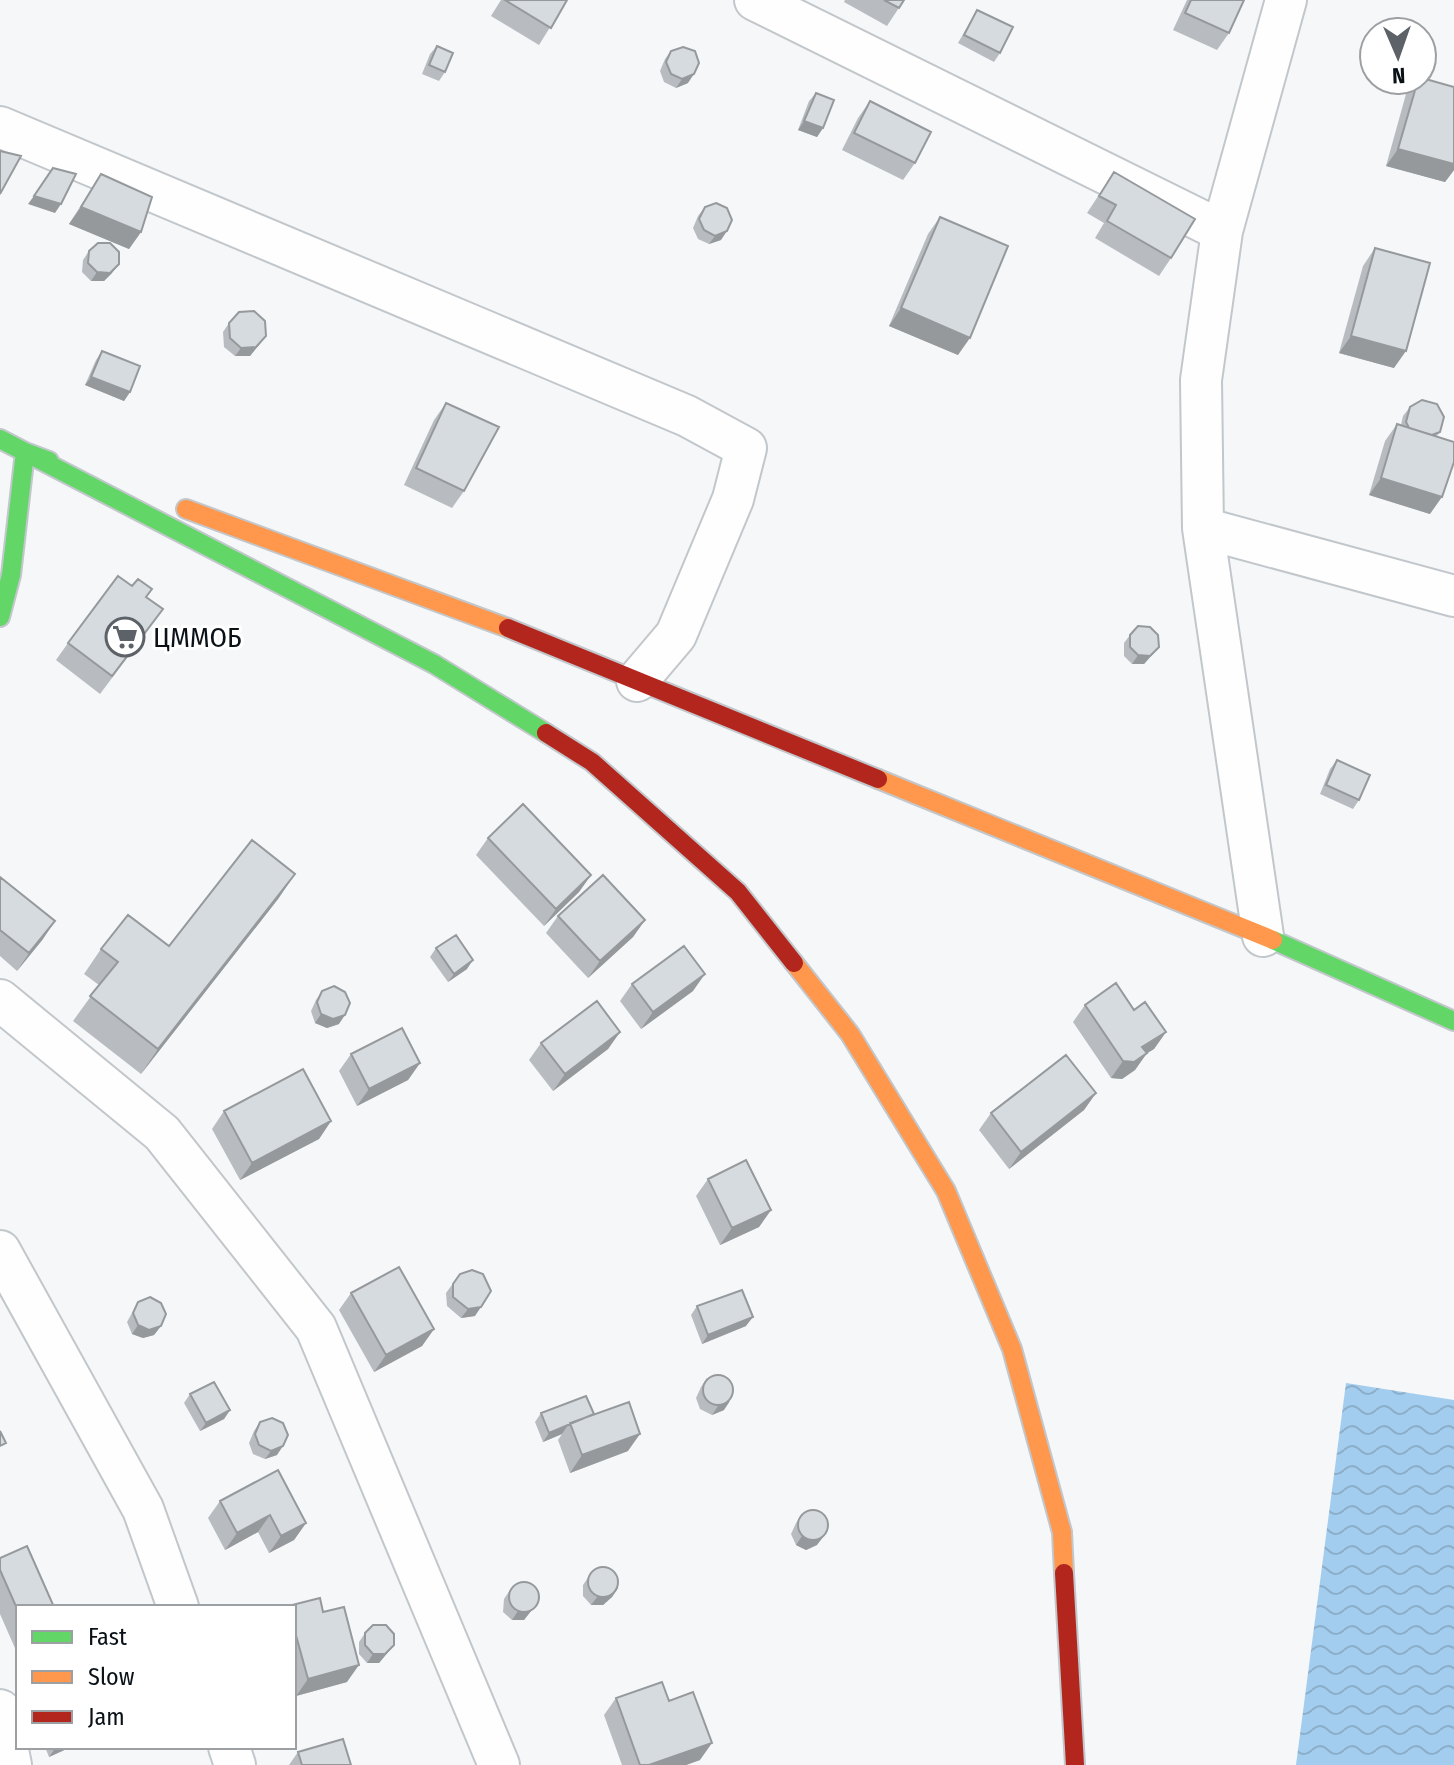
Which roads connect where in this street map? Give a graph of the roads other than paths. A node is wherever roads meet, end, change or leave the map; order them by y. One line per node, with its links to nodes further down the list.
1 (755, 0): 4 (street)
2 (1286, 0): 4 (street)
3 (0, 127): 10 (street)
4 (1222, 231): 7 (street)
5 (0, 439): 6 (street)
6 (25, 452): 9 (street); 10 (street); 19 (street)
7 (1203, 528): 8 (street); 11 (street)
8 (1454, 596)
9 (0, 617)
10 (637, 681): 11 (street)
11 (1263, 936): 13 (street)
12 (0, 1000): 18 (street)
13 (1454, 1021)
14 (0, 1251): 15 (street)
15 (177, 1605)
16 (0, 1710): 17 (street)
17 (11, 1765)
18 (499, 1765)
19 (1075, 1765)

